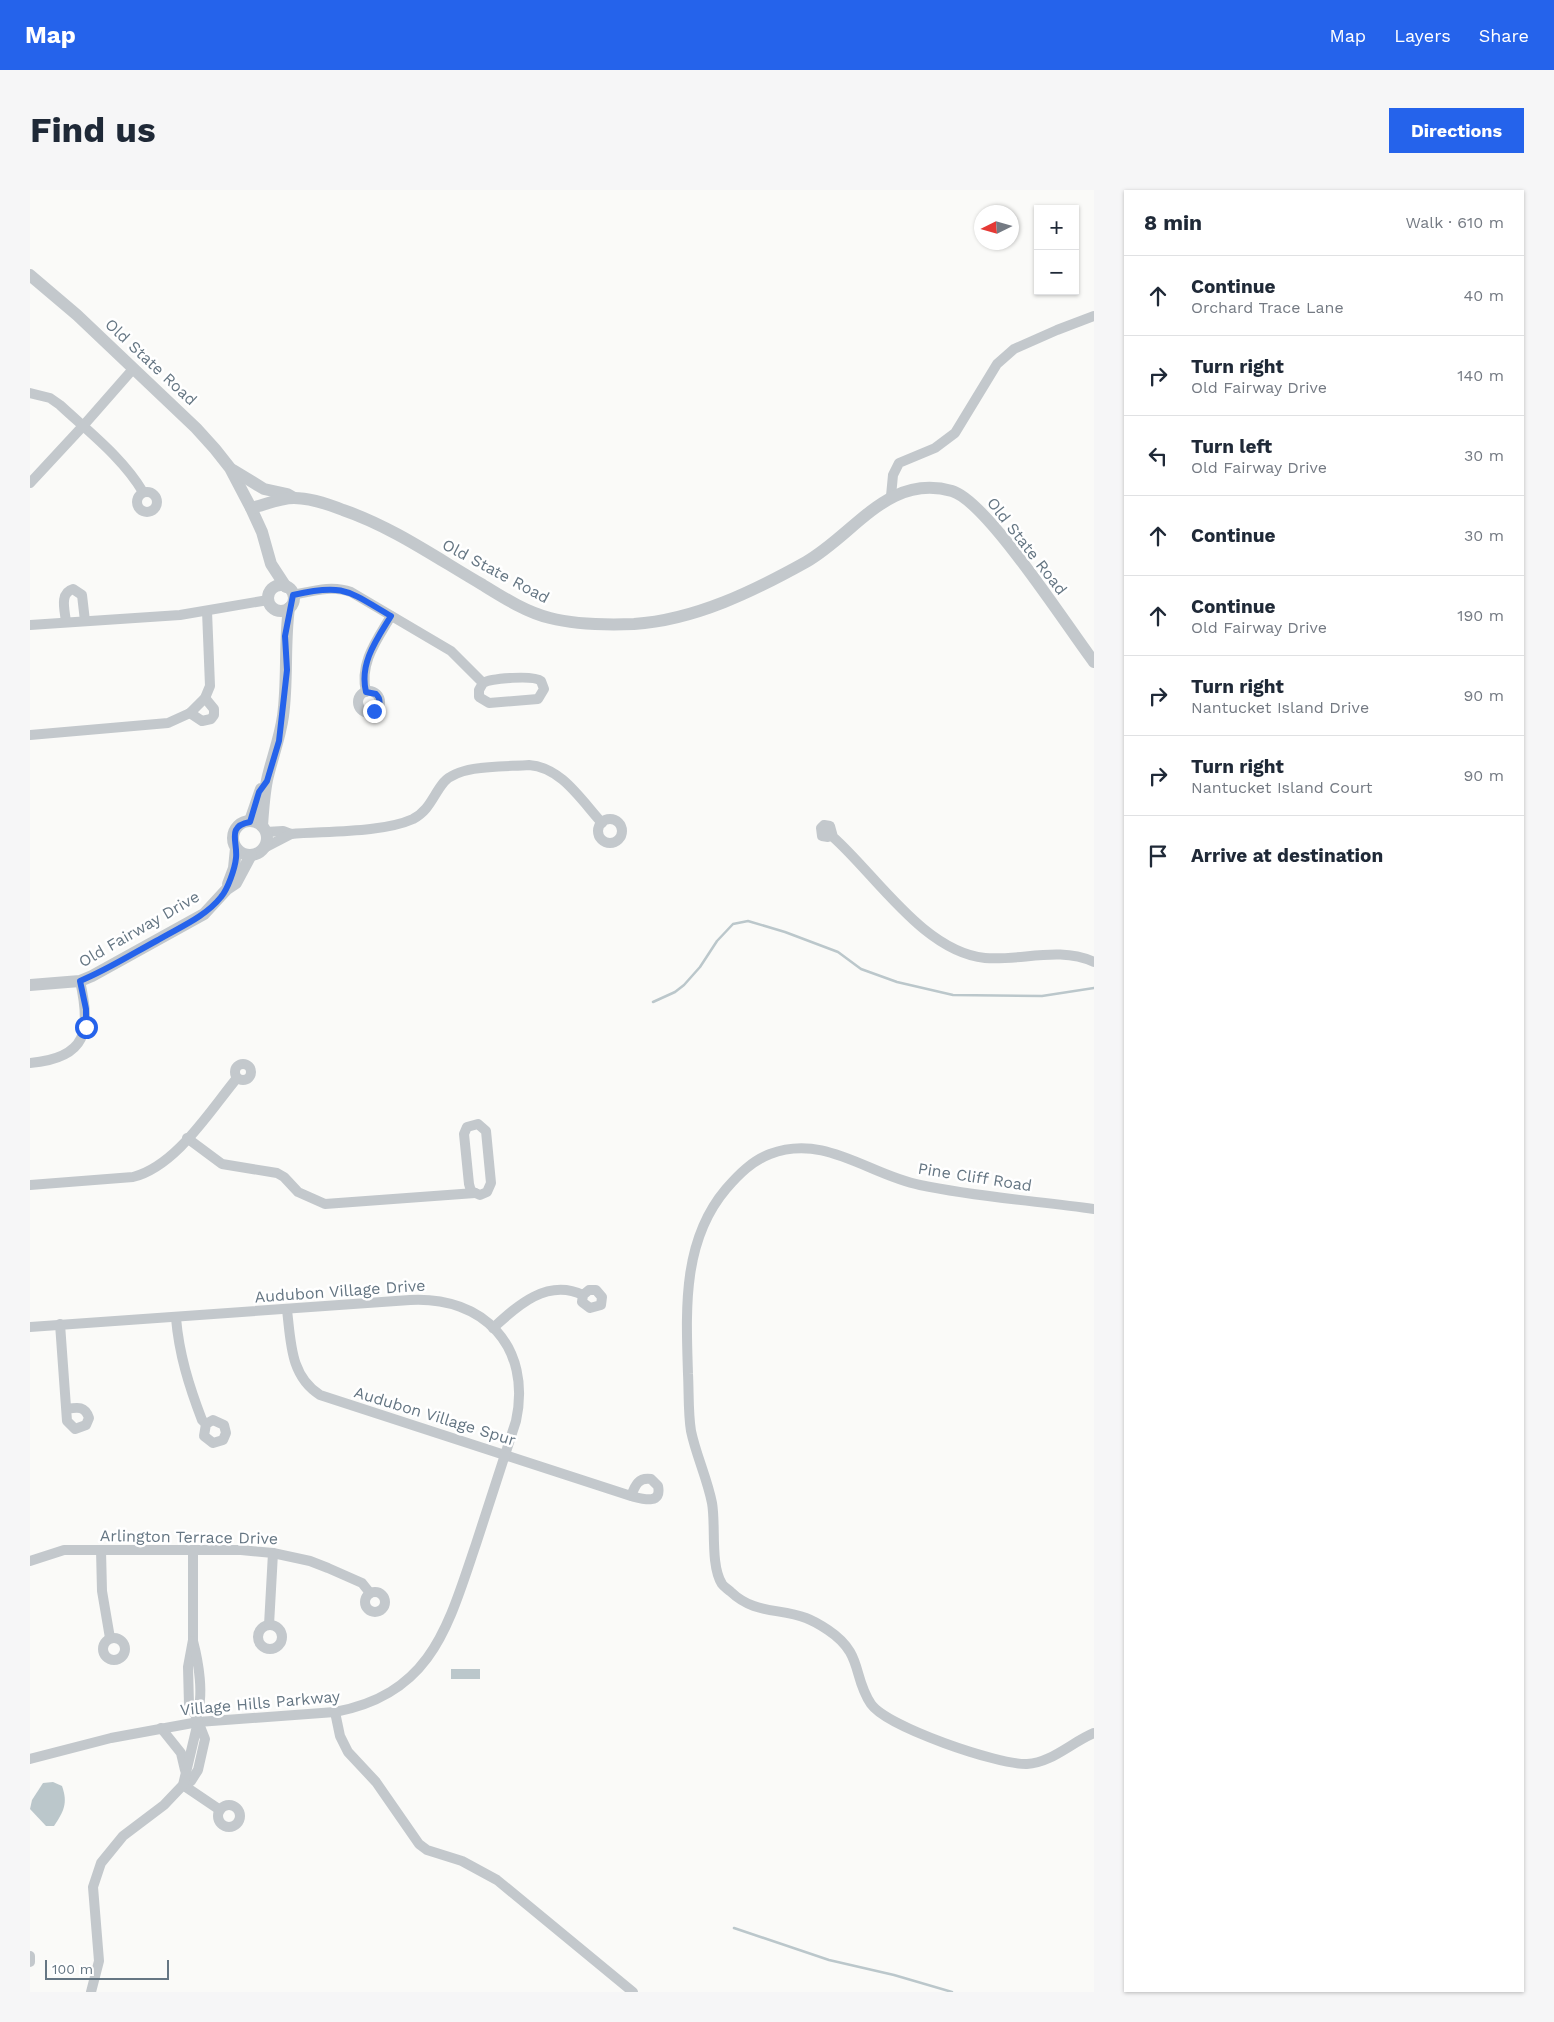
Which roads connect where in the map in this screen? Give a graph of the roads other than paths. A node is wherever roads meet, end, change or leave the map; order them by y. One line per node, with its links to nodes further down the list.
1 (30, 275): 3 (street, Old State Road)
2 (1094, 316): 9 (street)
3 (133, 368): 5 (street); 6 (street, Old State Road)
4 (30, 393): 5 (street)
5 (83, 426): 7 (street); 8 (street)
6 (230, 468): 10 (street); 11 (street, Old State Road)
7 (30, 483)
8 (143, 492)
9 (890, 496): 10 (street, Old State Road); 22 (street, Old State Road)
10 (294, 498): 11 (street, Old State Road)
11 (250, 508): 12 (street)
12 (271, 564): 13 (street); 14 (street)
13 (289, 591): 14 (street); 15 (street); 17 (street)
14 (271, 600): 15 (street); 16 (street); 21 (street)
15 (289, 608): 21 (street)
16 (207, 610): 18 (street); 25 (street)
17 (391, 616): 23 (street); 24 (street)
18 (85, 621): 19 (street); 19 (street)
19 (66, 622): 20 (street)
20 (30, 625)
21 (285, 636): 29 (street)
22 (1094, 662)
23 (483, 683): 23 (street)
24 (366, 692)
25 (205, 698): 26 (street); 26 (street)
26 (190, 713): 27 (street)
27 (30, 734)
28 (602, 823): 30 (street)
29 (259, 826): 30 (street); 32 (street); 33 (street)
30 (291, 834): 33 (street)
31 (831, 834): 36 (street)
32 (236, 848): 34 (street); 35 (street, Old Fairway Drive)
33 (264, 848): 34 (street)
34 (251, 855): 35 (street, Old Fairway Drive)
35 (227, 889): 37 (street, Old Fairway Drive)
36 (1094, 962)
37 (80, 981): 38 (street, Old Fairway Drive); 39 (street)
38 (30, 985)
39 (30, 1063)
40 (236, 1078): 41 (street)
41 (187, 1138): 42 (street); 43 (street)
42 (30, 1184)
43 (474, 1193): 43 (street)
44 (1094, 1209): 66 (street, Pine Cliff Road)
45 (583, 1295): 50 (street)
46 (288, 1310): 47 (street, Audubon Village Drive); 50 (street, Audubon Village Drive); 53 (street, Audubon Village Spur)
47 (176, 1318): 48 (street, Audubon Village Drive); 52 (street)
48 (60, 1324): 49 (street, Audubon Village Drive); 51 (street)
49 (30, 1327)
50 (493, 1328): 53 (street, Audubon Village Drive)
51 (67, 1409): 51 (street)
52 (206, 1424)
53 (506, 1454): 54 (street, Audubon Village Spur); 59 (street, Audubon Village Drive)
54 (632, 1496)
55 (101, 1550): 56 (street, Arlington Terrace Drive); 58 (street, Arlington Terrace Drive); 62 (street)
56 (194, 1550): 57 (street, Arlington Terrace Drive); 64 (street)
57 (273, 1553): 60 (street, Arlington Terrace Drive); 61 (street)
58 (30, 1561)
59 (462, 1584): 63 (street, Village Hills Parkway)
60 (370, 1593)
61 (269, 1625)
62 (110, 1638)
63 (335, 1712): 64 (street, Village Hills Parkway); 74 (street)
64 (197, 1719): 65 (street, Village Hills Parkway); 68 (street); 69 (street)
65 (161, 1728): 67 (street, Village Hills Parkway); 68 (street)
66 (1094, 1733)
67 (30, 1759)
68 (185, 1771): 69 (street)
69 (183, 1785): 70 (street); 73 (street)
70 (220, 1810)
71 (30, 1956): 72 (street)
72 (30, 1962)
73 (91, 1992)
74 (633, 1992)

